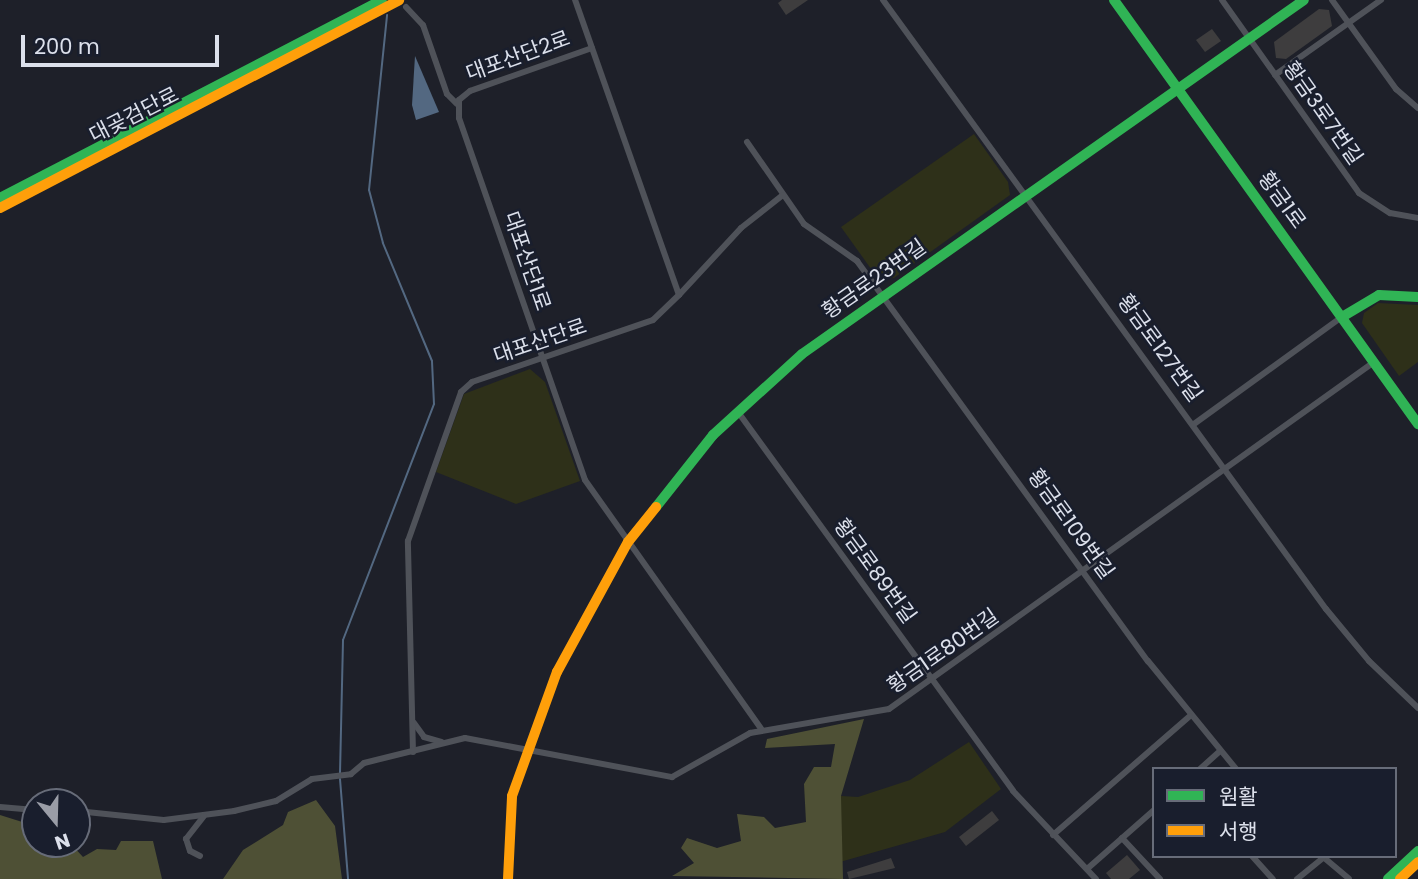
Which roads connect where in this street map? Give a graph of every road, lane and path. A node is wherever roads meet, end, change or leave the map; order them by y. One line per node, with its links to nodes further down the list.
1 (382, 0): 20 (street, 대곶검단로)
2 (575, 0): 12 (street)
3 (883, 0): 18 (street, 황금로127번길)
4 (1114, 0): 14 (street, 황금1로)
5 (1222, 0): 11 (street, 황금3로7번길)
6 (1304, 0): 11 (street, 황금로23번길)
7 (1332, 0): 10 (street)
8 (1381, 0): 10 (street)
9 (402, 3): 15 (street, 대포산단1로); 21 (street, 대곶검단로)
10 (1349, 23): 13 (street); 16 (street)
11 (1250, 40): 13 (street, 황금3로7번길); 14 (street, 황금로23번길)
12 (592, 48): 15 (street, 대포산단2로); 23 (street)
13 (1275, 75): 22 (street, 황금3로7번길)
14 (1180, 90): 18 (street, 황금로23번길); 26 (street, 황금1로)
15 (458, 102): 27 (street, 대포산단1로)
16 (1418, 108)
17 (747, 142): 19 (street, 황금로109번길)
18 (1027, 194): 25 (street, 황금로23번길); 30 (street, 황금로127번길)
19 (783, 195): 23 (street, 대포산단로); 25 (street, 황금로109번길)
20 (0, 198)
21 (0, 208)
22 (1418, 218)
23 (679, 295): 27 (street, 대포산단로)
24 (1418, 296): 26 (street)
25 (882, 297): 29 (street, 황금로23번길); 34 (street, 황금로109번길)
26 (1342, 317): 28 (street, 황금1로); 30 (street)
27 (542, 358): 33 (street, 대포산단1로); 38 (street, 대포산단로)
28 (1374, 362): 31 (street, 황금1로); 32 (street, 황금1로80번길)
29 (737, 410): 33 (street, 황금로23번길); 35 (street, 황금로89번길)
30 (1194, 424): 32 (street, 황금로127번길)
31 (1418, 424)
32 (1226, 469): 34 (street, 황금1로80번길); 36 (street, 황금로127번길)
33 (628, 542): 39 (street); 41 (street, 황금로23번길)
34 (1084, 572): 35 (street, 황금1로80번길); 37 (street, 황금로109번길)
35 (934, 680): 39 (street, 황금1로80번길); 51 (street, 황금로89번길)
36 (1418, 708)
37 (1190, 716): 42 (street, 황금로109번길); 51 (street)
38 (412, 719): 40 (street); 43 (street, 대포산단로)
39 (762, 730): 41 (street, 황금1로80번길)
40 (443, 742): 41 (street, 황금1로80번길); 43 (street, 황금1로80번길)
41 (525, 748): 60 (street, 황금로23번길)
42 (1220, 751): 44 (street); 45 (street, 황금로109번길)
43 (413, 752): 50 (street, 황금1로80번길)
44 (1202, 767)
45 (1234, 767)
46 (0, 807): 47 (street)
47 (21, 809)
48 (91, 812): 50 (street)
49 (1152, 812): 52 (street)
50 (205, 815): 54 (street)
51 (1053, 835): 59 (street, 황금로89번길)
52 (1122, 838): 59 (street); 62 (street)
53 (1418, 851): 66 (street)
54 (200, 856)
55 (1254, 858): 63 (street)
56 (1321, 858): 64 (street)
57 (1323, 858): 65 (street)
58 (1418, 862): 67 (street)
59 (1087, 869): 61 (street, 황금로89번길)
60 (508, 879)
61 (1096, 879)
62 (1160, 879)
63 (1273, 879)
64 (1297, 879)
65 (1349, 879)
66 (1388, 879)
67 (1400, 879)

